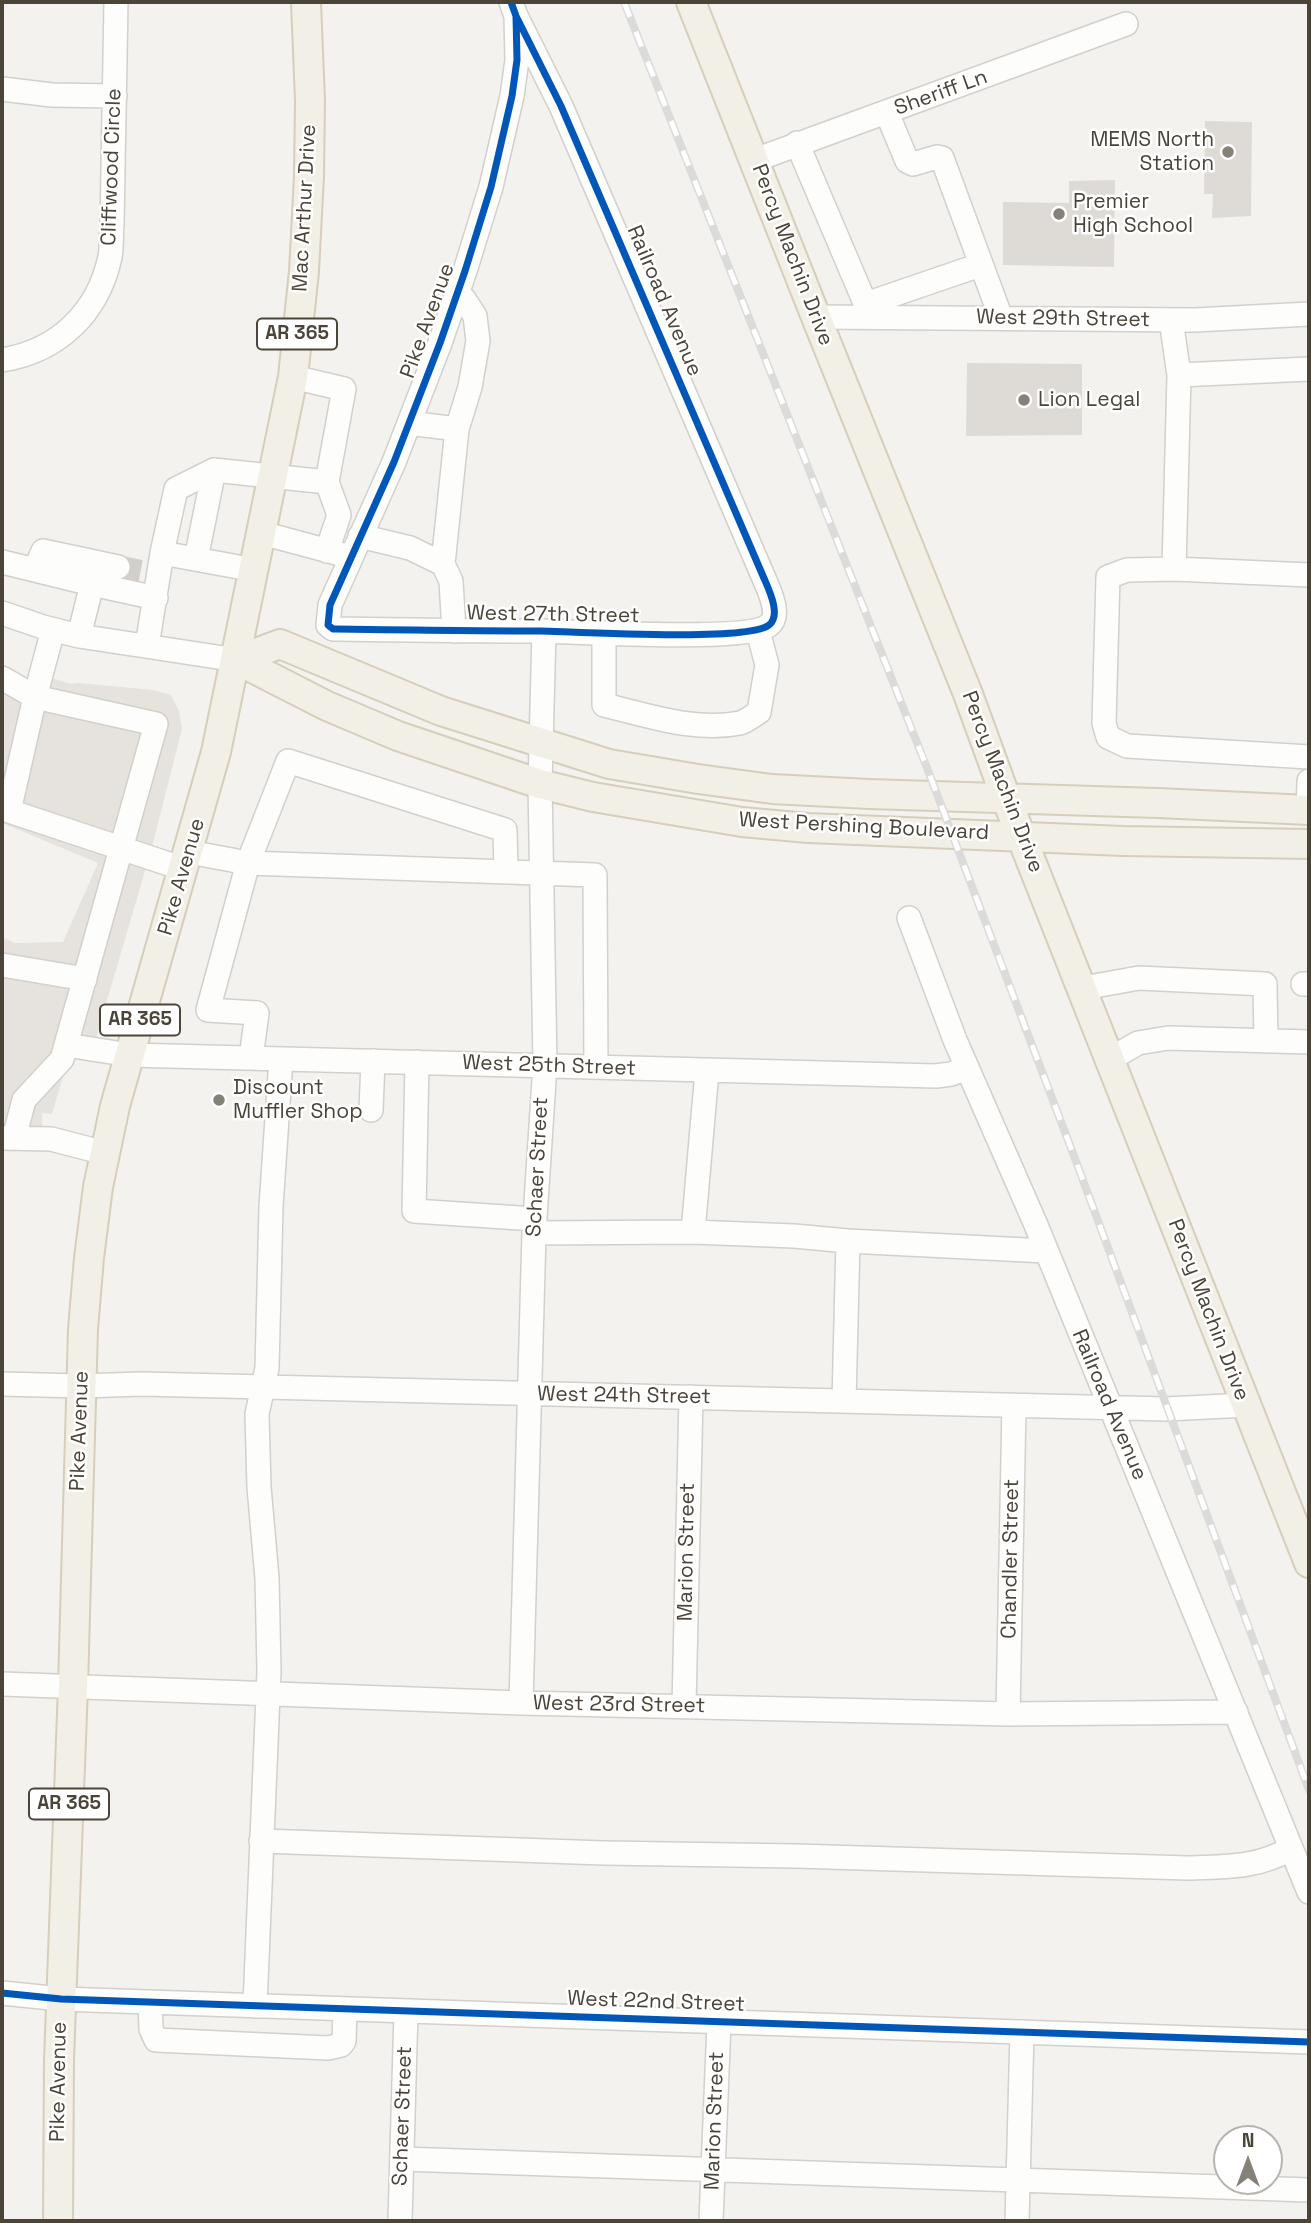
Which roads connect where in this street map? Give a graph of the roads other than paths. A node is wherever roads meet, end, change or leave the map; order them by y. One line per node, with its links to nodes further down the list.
1 (116, 2): 7 (street, Cliffwood Circle)
2 (306, 2): 21 (main road, Mac Arthur Drive / AR 365)
3 (691, 2): 10 (main road, Percy Machin Drive)
4 (514, 9): 12 (street, Pike Avenue); 42 (street, Railroad Avenue)
5 (1126, 24): 8 (street, Sheriff Ln)
6 (2, 89): 7 (street)
7 (115, 96): 18 (street, Cliffwood Circle)
8 (887, 113): 9 (street, Sheriff Ln); 11 (street)
9 (797, 143): 10 (street, Sheriff Ln); 13 (street)
10 (755, 160): 15 (main road, Percy Machin Drive)
11 (980, 265): 13 (street); 16 (street)
12 (456, 295): 22 (street, Pike Avenue); 23 (street)
13 (868, 311): 15 (street, West 29th Street); 16 (street, West 29th Street)
14 (1309, 314): 17 (street, West 29th Street)
15 (816, 317): 56 (main road, Percy Machin Drive)
16 (1001, 318): 17 (street, West 29th Street)
17 (1171, 320): 20 (street)
18 (2, 360)
19 (1309, 369): 20 (street)
20 (1179, 375): 35 (street)
21 (293, 377): 25 (main road, Mac Arthur Drive / AR 365); 26 (street)
22 (409, 423): 23 (street); 28 (street, Pike Avenue)
23 (457, 429): 33 (street)
24 (214, 470): 25 (street); 31 (street); 34 (street)
25 (273, 475): 26 (street); 27 (main road, Mac Arthur Drive / AR 365)
26 (327, 482): 29 (street)
27 (262, 533): 29 (street); 36 (main road, Mac Arthur Drive / AR 365)
28 (360, 536): 30 (street, Pike Avenue); 33 (street)
29 (327, 551): 30 (street)
30 (351, 557): 41 (street, Pike Avenue)
31 (196, 559): 34 (street); 36 (street)
32 (2, 562): 37 (street)
33 (443, 564): 44 (street)
34 (157, 567): 39 (street)
35 (1174, 569): 38 (street); 53 (street)
36 (255, 570): 49 (main road, Mac Arthur Drive / AR 365)
37 (102, 571): 39 (street); 47 (street)
38 (1309, 575)
39 (156, 598): 48 (street)
40 (2, 613): 43 (street, West Pershing Boulevard)
41 (328, 625): 44 (street, West 27th Street)
42 (766, 625): 46 (street, West 27th Street); 46 (street, Railroad Avenue)
43 (53, 630): 47 (street, West Pershing Boulevard); 51 (street)
44 (454, 631): 45 (street, West 27th Street)
45 (544, 631): 46 (street, West 27th Street); 52 (street, Schaer Street)
46 (604, 633)
47 (79, 636): 48 (street, West Pershing Boulevard)
48 (147, 646): 49 (street, West Pershing Boulevard)
49 (237, 660): 52 (main road, West Pershing Boulevard); 55 (main road, West Pershing Boulevard); 62 (main road, Pike Avenue / AR 365)
50 (2, 678): 51 (street)
51 (35, 697): 57 (street); 61 (street)
52 (542, 743): 55 (street, Schaer Street); 56 (main road, West Pershing Boulevard)
53 (1309, 757)
54 (1309, 781): 58 (street)
55 (540, 784): 59 (main road, West Pershing Boulevard); 65 (street, Schaer Street)
56 (1006, 798): 58 (main road, West Pershing Boulevard); 59 (main road, Percy Machin Drive)
57 (6, 809): 61 (street)
58 (1309, 810)
59 (1021, 836): 60 (main road, West Pershing Boulevard); 69 (main road, Percy Machin Drive)
60 (1309, 844)
61 (121, 848): 62 (street); 68 (street)
62 (186, 861): 63 (street); 73 (main road, Pike Avenue / AR 365)
63 (248, 863): 64 (street); 64 (street); 74 (street)
64 (506, 870): 65 (street)
65 (541, 871): 79 (street, Schaer Street); 80 (street)
66 (909, 918): 81 (street, Railroad Avenue)
67 (2, 965): 68 (street)
68 (85, 979): 72 (street)
69 (1083, 988): 70 (street); 76 (main road, Percy Machin Drive)
70 (1266, 1041): 71 (street); 76 (street)
71 (1309, 1042)
72 (66, 1045): 73 (street, West 25th Street); 84 (street)
73 (130, 1055): 74 (street, West 25th Street); 85 (main road, Pike Avenue / AR 365)
74 (251, 1058): 75 (street, West 25th Street)
75 (281, 1059): 77 (street, West 25th Street); 92 (street)
76 (1110, 1059): 97 (main road, Percy Machin Drive)
77 (373, 1061): 78 (street, West 25th Street); 83 (street)
78 (417, 1062): 79 (street, West 25th Street); 86 (street)
79 (545, 1065): 80 (street, West 25th Street); 86 (street, Schaer Street)
80 (596, 1067): 82 (street, West 25th Street)
81 (967, 1068): 82 (street, West 25th Street); 89 (street, Railroad Avenue)
82 (707, 1071): 87 (street)
83 (371, 1110)
84 (8, 1138): 85 (street)
85 (106, 1153): 91 (main road, Pike Avenue / AR 365)
86 (534, 1226): 87 (street); 93 (street, Schaer Street)
87 (693, 1232): 88 (street)
88 (848, 1241): 89 (street); 95 (street)
89 (1046, 1251): 98 (street, Railroad Avenue)
90 (2, 1384): 91 (street, West 24th Street)
91 (81, 1386): 92 (street, West 24th Street); 101 (main road, Pike Avenue / AR 365)
92 (263, 1388): 93 (street, West 24th Street); 102 (street)
93 (531, 1394): 94 (street, West 24th Street); 103 (street, Schaer Street)
94 (691, 1397): 95 (street, West 24th Street); 104 (street, Marion Street)
95 (844, 1401): 96 (street, West 24th Street)
96 (1014, 1405): 98 (street, West 24th Street); 106 (street, Chandler Street)
97 (1246, 1405): 98 (street, West 24th Street); 99 (main road, Percy Machin Drive)
98 (1111, 1408): 105 (street, Railroad Avenue)
99 (1309, 1559)
100 (2, 1684): 101 (street, West 23rd Street)
101 (73, 1686): 102 (street, West 23rd Street); 111 (main road, Pike Avenue / AR 365)
102 (268, 1696): 103 (street, West 23rd Street); 107 (street)
103 (520, 1703): 104 (street, West 23rd Street)
104 (684, 1706): 106 (street, West 23rd Street)
105 (1236, 1712): 106 (street, West 23rd Street); 108 (street, Railroad Avenue)
106 (1009, 1714)
107 (261, 1841): 108 (street); 113 (street)
108 (1291, 1848): 109 (street, Railroad Avenue)
109 (1309, 1892)
110 (2, 1993): 111 (street, West 22nd Street)
111 (61, 1999): 112 (street, West 22nd Street); 123 (main road, Pike Avenue / AR 365)
112 (150, 2002): 113 (street, West 22nd Street); 114 (street)
113 (255, 2006): 114 (street, West 22nd Street)
114 (345, 2009): 115 (street, West 22nd Street)
115 (407, 2011): 116 (street, West 22nd Street); 119 (street, Schaer Street)
116 (719, 2022): 117 (street, West 22nd Street); 120 (street, Marion Street)
117 (1022, 2032): 118 (street, West 22nd Street); 121 (street)
118 (1309, 2042)
119 (402, 2159): 120 (street); 124 (street, Schaer Street)
120 (713, 2170): 121 (street); 125 (street, Marion Street)
121 (1018, 2180): 122 (street); 126 (street)
122 (1309, 2190)
123 (58, 2221)
124 (400, 2221)
125 (711, 2221)
126 (1017, 2221)

